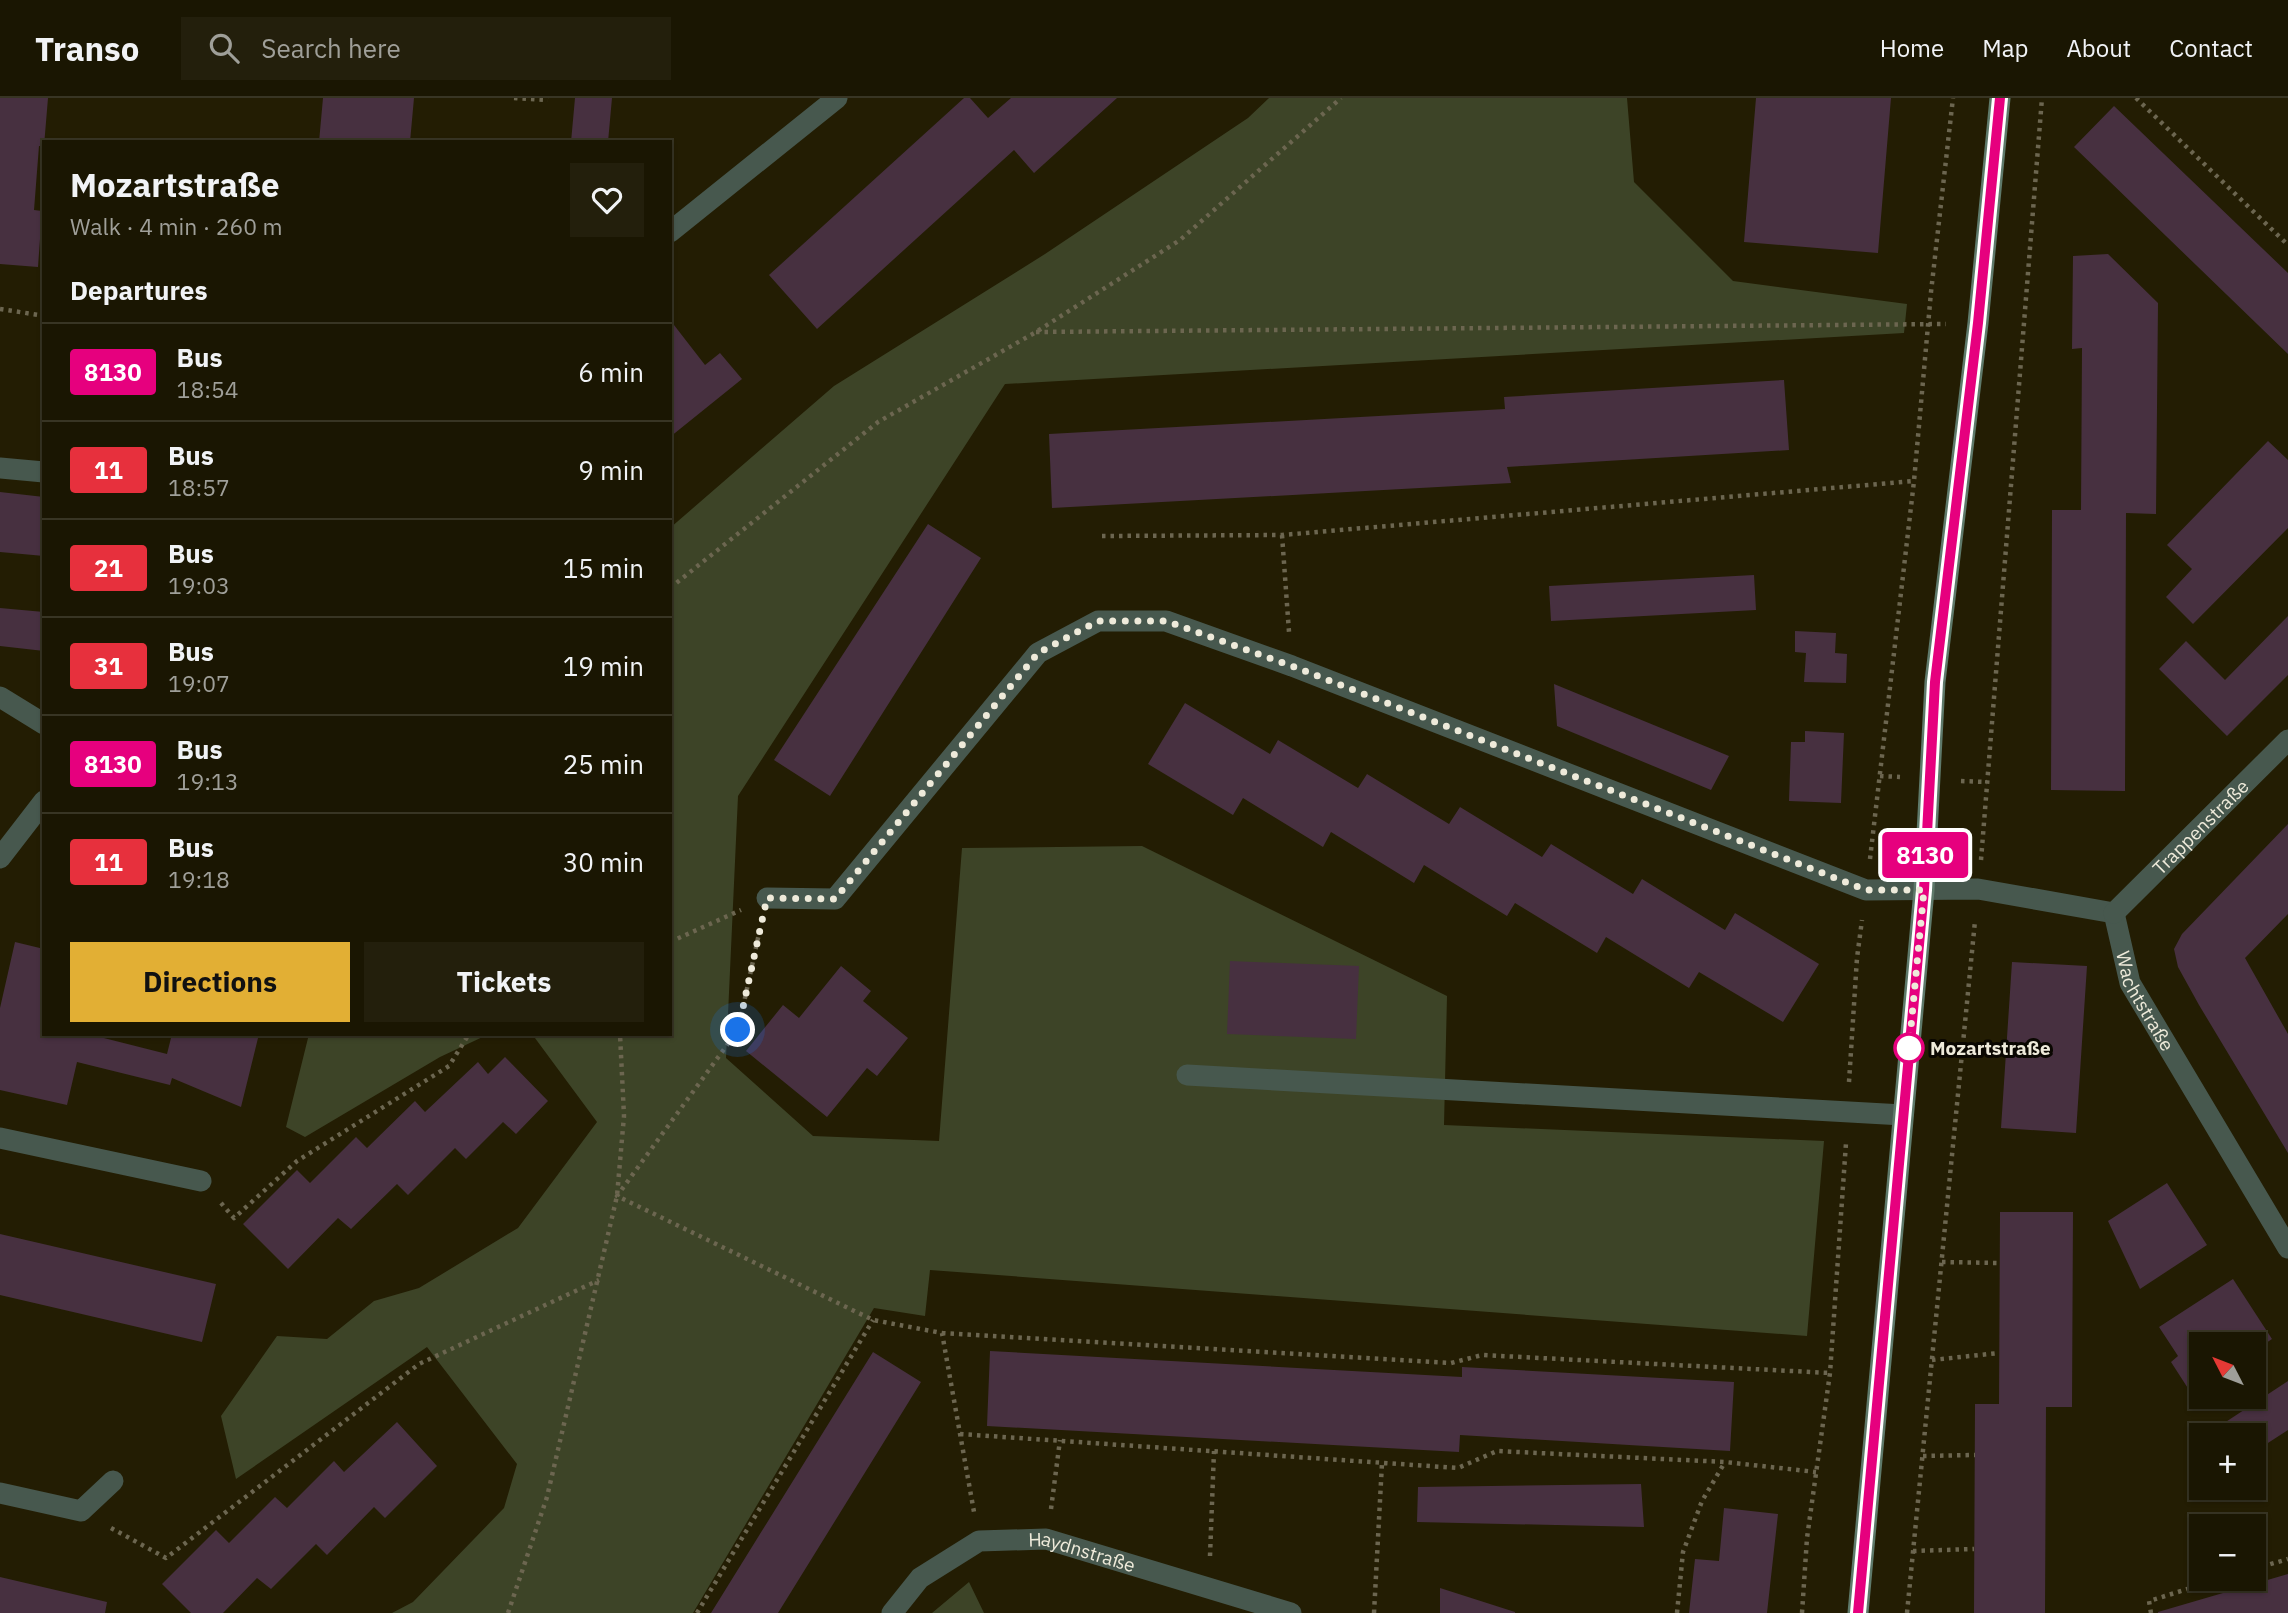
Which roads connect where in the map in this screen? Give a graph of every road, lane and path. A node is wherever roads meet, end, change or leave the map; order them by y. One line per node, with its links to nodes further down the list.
1 (514, 98): 6 (path)
2 (837, 98): 7 (street)
3 (1341, 98): 12 (path)
4 (2000, 98): 11 (main road)
5 (2136, 98): 8 (path)
6 (548, 100)
7 (672, 230)
8 (2288, 245)
9 (0, 309): 10 (path)
10 (42, 313)
11 (1978, 323): 12 (path); 25 (main road)
12 (1036, 332): 18 (path)
13 (0, 468): 14 (street)
14 (42, 472)
15 (1914, 481): 16 (path)
16 (1282, 535): 17 (path); 19 (path)
17 (1102, 536)
18 (672, 586)
19 (1292, 666): 25 (street); 26 (street)
20 (0, 697): 21 (street)
21 (42, 723)
22 (2288, 740): 27 (street, Trappenstraße)
23 (42, 804): 24 (street)
24 (0, 858)
25 (1924, 890): 27 (street); 32 (main road)
26 (767, 898): 28 (path); 35 (path)
27 (2115, 914): 36 (street, Wachtstraße)
28 (672, 941)
29 (468, 1036): 34 (path)
30 (620, 1036): 35 (path)
31 (1187, 1075): 32 (street)
32 (1903, 1115): 70 (main road)
33 (0, 1138): 34 (street)
34 (201, 1181)
35 (617, 1196): 39 (path); 40 (path)
36 (2288, 1248)
37 (1941, 1262): 38 (path)
38 (2000, 1263)
39 (598, 1280): 55 (path); 64 (path)
40 (873, 1320): 41 (path); 65 (path)
41 (942, 1333): 44 (path); 45 (path)
42 (1999, 1353): 43 (path)
43 (1932, 1360)
44 (1830, 1373)
45 (960, 1434): 46 (path); 57 (path)
46 (1060, 1440): 47 (path); 56 (path)
47 (1214, 1451): 51 (path); 62 (path)
48 (1975, 1455): 49 (path)
49 (1923, 1456)
50 (1725, 1462): 51 (path); 52 (path); 69 (path)
51 (1382, 1463): 68 (path)
52 (1816, 1472)
53 (113, 1481): 55 (street)
54 (0, 1493): 55 (street)
55 (81, 1511)
56 (1046, 1539): 57 (street, Haydnstraße); 62 (street, Haydnstraße)
57 (979, 1541): 66 (street, Haydnstraße)
58 (1974, 1549): 59 (path)
59 (1913, 1551)
60 (2288, 1559): 61 (path)
61 (2266, 1565)
62 (1209, 1587): 67 (street, Haydnstraße)
63 (2189, 1589): 71 (path)
64 (508, 1613)
65 (697, 1613)
66 (892, 1613)
67 (1290, 1613)
68 (1374, 1613)
69 (1677, 1613)
70 (1858, 1613)
71 (2151, 1613)

